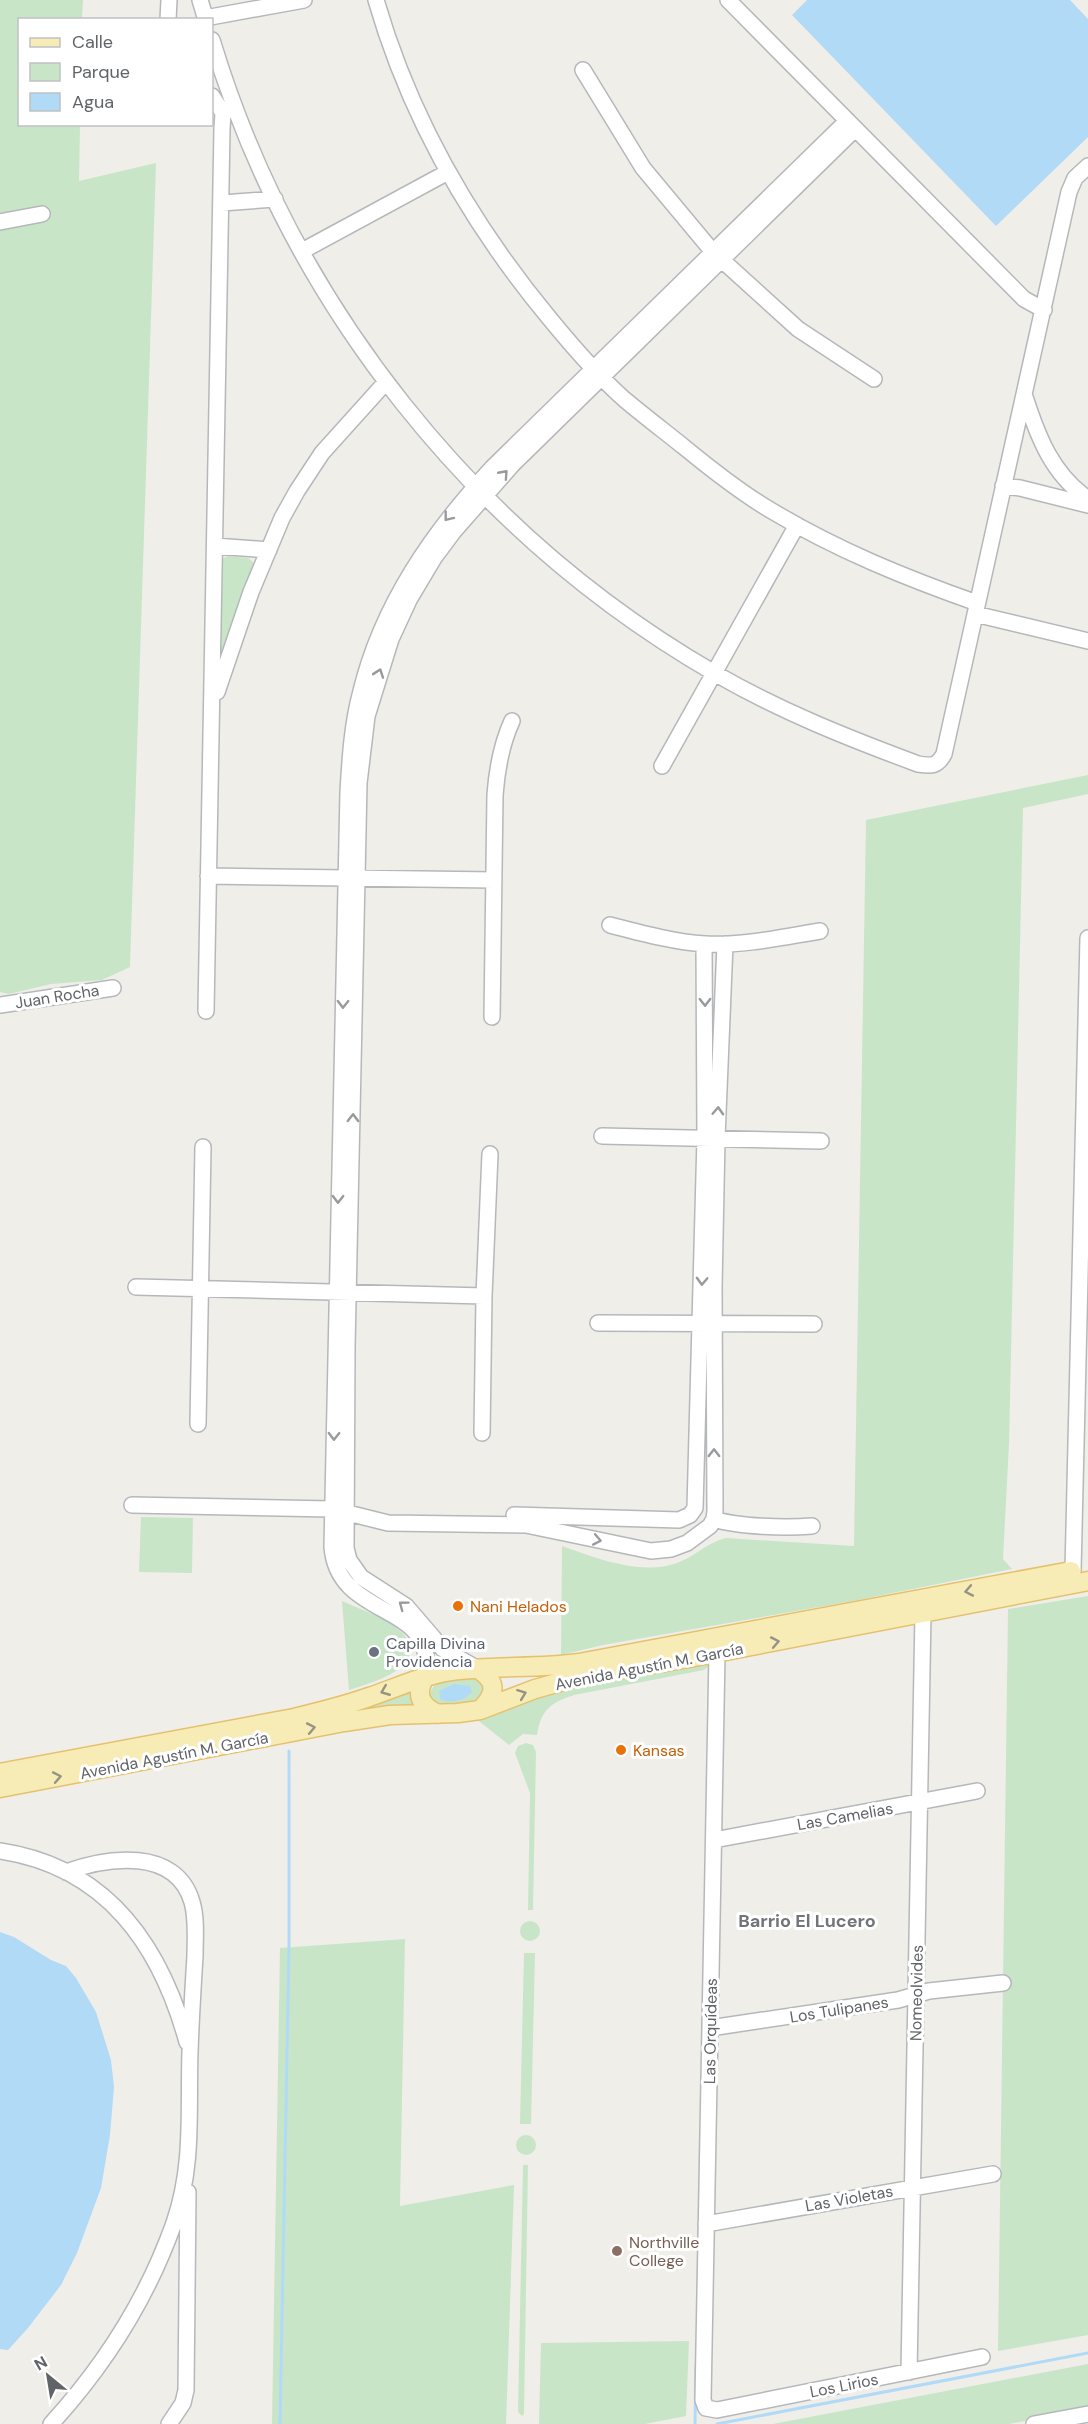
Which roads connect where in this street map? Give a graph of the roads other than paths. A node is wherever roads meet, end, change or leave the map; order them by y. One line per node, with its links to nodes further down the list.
1 (169, 0): 6 (street)
2 (200, 0): 7 (street)
3 (304, 0): 8 (street)
4 (375, 0): 18 (street)
5 (737, 4): 15 (street)
6 (168, 18)
7 (206, 18)
8 (211, 18)
9 (213, 43): 11 (street)
10 (583, 70): 24 (street)
11 (224, 78): 12 (street); 14 (street)
12 (213, 88)
13 (213, 98): 16 (street)
14 (242, 125): 16 (street); 19 (street)
15 (851, 125): 24 (street); 25 (street)
16 (222, 129): 20 (street)
17 (1088, 166): 25 (street)
18 (448, 172): 23 (street); 26 (street)
19 (275, 199): 20 (street); 23 (street)
20 (222, 202): 37 (street)
21 (42, 214): 22 (street)
22 (0, 222)
23 (302, 251): 28 (street)
24 (717, 256): 26 (street); 27 (street)
25 (1044, 310): 29 (street)
26 (598, 373): 33 (street); 36 (street)
27 (874, 379)
28 (386, 383): 33 (street); 38 (street)
29 (1024, 396): 30 (street); 31 (street)
30 (1017, 425): 31 (street); 32 (street)
31 (1035, 429): 34 (street)
32 (1003, 486): 35 (street); 39 (street)
33 (479, 491): 41 (street); 46 (street)
34 (1088, 499)
35 (1088, 505)
36 (797, 525): 39 (street); 41 (street)
37 (215, 546): 38 (street); 42 (street)
38 (269, 550): 42 (street)
39 (976, 609): 40 (street); 41 (street)
40 (1088, 641)
41 (715, 674): 44 (street)
42 (213, 704): 45 (street)
43 (512, 721): 47 (street)
44 (662, 766)
45 (208, 876): 46 (street); 55 (street)
46 (351, 879): 47 (street); 66 (street)
47 (494, 880): 56 (street)
48 (610, 925): 51 (street)
49 (820, 931): 52 (street)
50 (1088, 938): 57 (street)
51 (704, 944): 52 (street); 59 (street, one-way to 59)
52 (725, 944): 59 (street, one-way to 52)
53 (114, 988): 54 (street, Juan Rocha)
54 (0, 1005)
55 (206, 1011)
56 (492, 1017)
57 (1086, 1036): 63 (street)
58 (602, 1136): 59 (street)
59 (711, 1138): 60 (street); 69 (street)
60 (821, 1141)
61 (203, 1147): 65 (street)
62 (490, 1154): 67 (street)
63 (1084, 1278): 82 (street)
64 (136, 1287): 65 (street)
65 (201, 1289): 66 (street); 71 (street)
66 (343, 1294): 67 (street); 76 (street)
67 (484, 1296): 72 (street)
68 (598, 1323): 69 (street)
69 (707, 1324): 70 (street); 73 (street); 74 (street, one-way to 69)
70 (814, 1324)
71 (198, 1424)
72 (482, 1433)
73 (695, 1500): 74 (street); 77 (street)
74 (714, 1501): 78 (street)
75 (132, 1505): 76 (street)
76 (339, 1511): 79 (street); 83 (street); 84 (street)
77 (686, 1518): 79 (street); 81 (street)
78 (714, 1519): 80 (street); 81 (street)
79 (557, 1524): 81 (street, one-way to 81)
80 (812, 1526)
81 (693, 1539)
82 (1083, 1573): 85 (main road, Avenida Agustín M. García); 88 (main road, Avenida Agustín M. García, one-way to 88)
83 (365, 1580): 84 (street); 86 (street, one-way to 83)
84 (354, 1593): 86 (street)
85 (923, 1614): 87 (main road, Avenida Agustín M. García, one-way to 85); 95 (street, Nomeolvides)
86 (420, 1630): 88 (street); 89 (street)
87 (717, 1653): 90 (main road, Avenida Agustín M. García, one-way to 87); 96 (street, Las Orquídeas)
88 (478, 1668): 89 (main road, Avenida Agustín M. García); 90 (main road)
89 (425, 1677): 91 (main road); 92 (main road, Avenida Agustín M. García, one-way to 92)
90 (480, 1710): 91 (main road, Avenida Agustín M. García)
91 (438, 1714): 93 (main road, Avenida Agustín M. García, one-way to 91)
92 (0, 1773)
93 (0, 1788)
94 (977, 1791): 95 (street, Las Camelias)
95 (919, 1803): 96 (street, Las Camelias); 102 (street, Nomeolvides)
96 (714, 1840): 103 (street, Las Orquídeas)
97 (0, 1851): 98 (street)
98 (66, 1872): 100 (street); 101 (street)
99 (1003, 1983): 102 (street, Los Tulipanes)
100 (194, 1988): 101 (street); 104 (street)
101 (172, 1993): 104 (street)
102 (916, 1995): 103 (street, Los Tulipanes); 107 (street, Nomeolvides)
103 (710, 2028): 108 (street, Las Orquídeas)
104 (189, 2054): 105 (street)
105 (188, 2164): 109 (street); 110 (street)
106 (993, 2174): 107 (street, Las Violetas)
107 (912, 2187): 108 (street, Las Violetas); 112 (street, Nomeolvides)
108 (706, 2224): 113 (street, Las Orquídeas)
109 (167, 2240): 110 (street); 115 (street)
110 (188, 2245): 116 (street)
111 (982, 2357): 112 (street, Los Lirios)
112 (909, 2372): 113 (street, Los Lirios)
113 (706, 2408)
114 (1088, 2414): 117 (street)
115 (51, 2424)
116 (169, 2424)
117 (1034, 2424)

